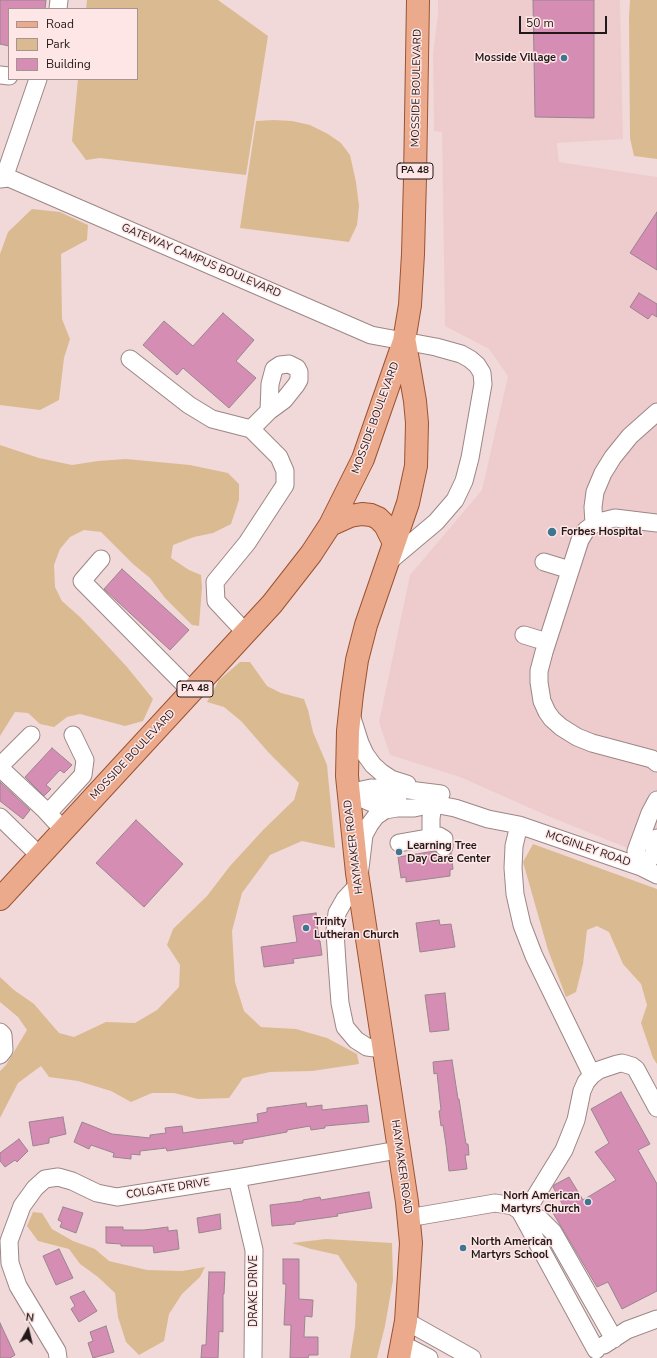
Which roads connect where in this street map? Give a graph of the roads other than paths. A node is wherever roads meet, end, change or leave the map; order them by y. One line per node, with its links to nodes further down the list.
1 (418, 0): 4 (main road, MOSSIDE BOULEVARD / PA 48)
2 (35, 80): 3 (street)
3 (3, 172): 4 (street, GATEWAY CAMPUS BOULEVARD)
4 (404, 341): 11 (main road, MOSSIDE BOULEVARD / PA 48); 12 (main road, HAYMAKER ROAD); 15 (street, GATEWAY CAMPUS BOULEVARD)
5 (130, 359): 8 (street)
6 (269, 411): 8 (street)
7 (657, 412): 10 (street)
8 (251, 429): 17 (street)
9 (657, 523): 10 (street)
10 (594, 524): 16 (street)
11 (330, 525): 12 (main road); 17 (main road, MOSSIDE BOULEVARD / PA 48)
12 (394, 543): 15 (main road, HAYMAKER ROAD)
13 (101, 559): 20 (street)
14 (544, 562): 16 (street)
15 (386, 564): 21 (main road, HAYMAKER ROAD)
16 (570, 570): 19 (street)
17 (246, 633): 20 (main road, MOSSIDE BOULEVARD / PA 48)
18 (524, 635): 19 (street)
19 (547, 642): 24 (street)
20 (192, 692): 32 (main road, MOSSIDE BOULEVARD / PA 48)
21 (350, 713): 26 (main road, HAYMAKER ROAD); 27 (street)
22 (31, 735): 25 (street)
23 (73, 735): 29 (street)
24 (657, 763)
25 (0, 767): 29 (street)
26 (348, 793): 27 (street, MCGINLEY ROAD); 38 (main road, HAYMAKER ROAD)
27 (434, 799): 31 (street, MCGINLEY ROAD); 34 (street); 38 (street)
28 (657, 800): 36 (street)
29 (48, 813): 32 (street)
30 (0, 817): 35 (street)
31 (519, 825): 36 (street, MCGINLEY ROAD); 43 (street)
32 (64, 831): 35 (main road, MOSSIDE BOULEVARD / PA 48)
33 (657, 838): 36 (street)
34 (399, 843)
35 (40, 856): 39 (main road, MOSSIDE BOULEVARD / PA 48)
36 (641, 867): 37 (street, MCGINLEY ROAD)
37 (657, 875)
38 (358, 884): 41 (main road, HAYMAKER ROAD); 41 (street)
39 (0, 899)
40 (0, 1032): 42 (street)
41 (383, 1048): 45 (main road, HAYMAKER ROAD)
42 (0, 1055)
43 (592, 1075): 44 (street); 47 (street)
44 (657, 1108)
45 (398, 1150): 46 (street, COLGATE DRIVE); 48 (main road, HAYMAKER ROAD)
46 (237, 1178): 54 (street, COLGATE DRIVE); 55 (street, DRAKE DRIVE)
47 (520, 1211): 48 (street); 51 (street); 53 (street)
48 (408, 1218): 50 (main road, HAYMAKER ROAD)
49 (657, 1319): 51 (street)
50 (406, 1321): 52 (main road, HAYMAKER ROAD); 57 (street)
51 (614, 1339): 53 (street)
52 (401, 1351): 56 (street)
53 (591, 1354)
54 (58, 1358)
55 (253, 1358)
56 (429, 1358)
57 (472, 1358)

